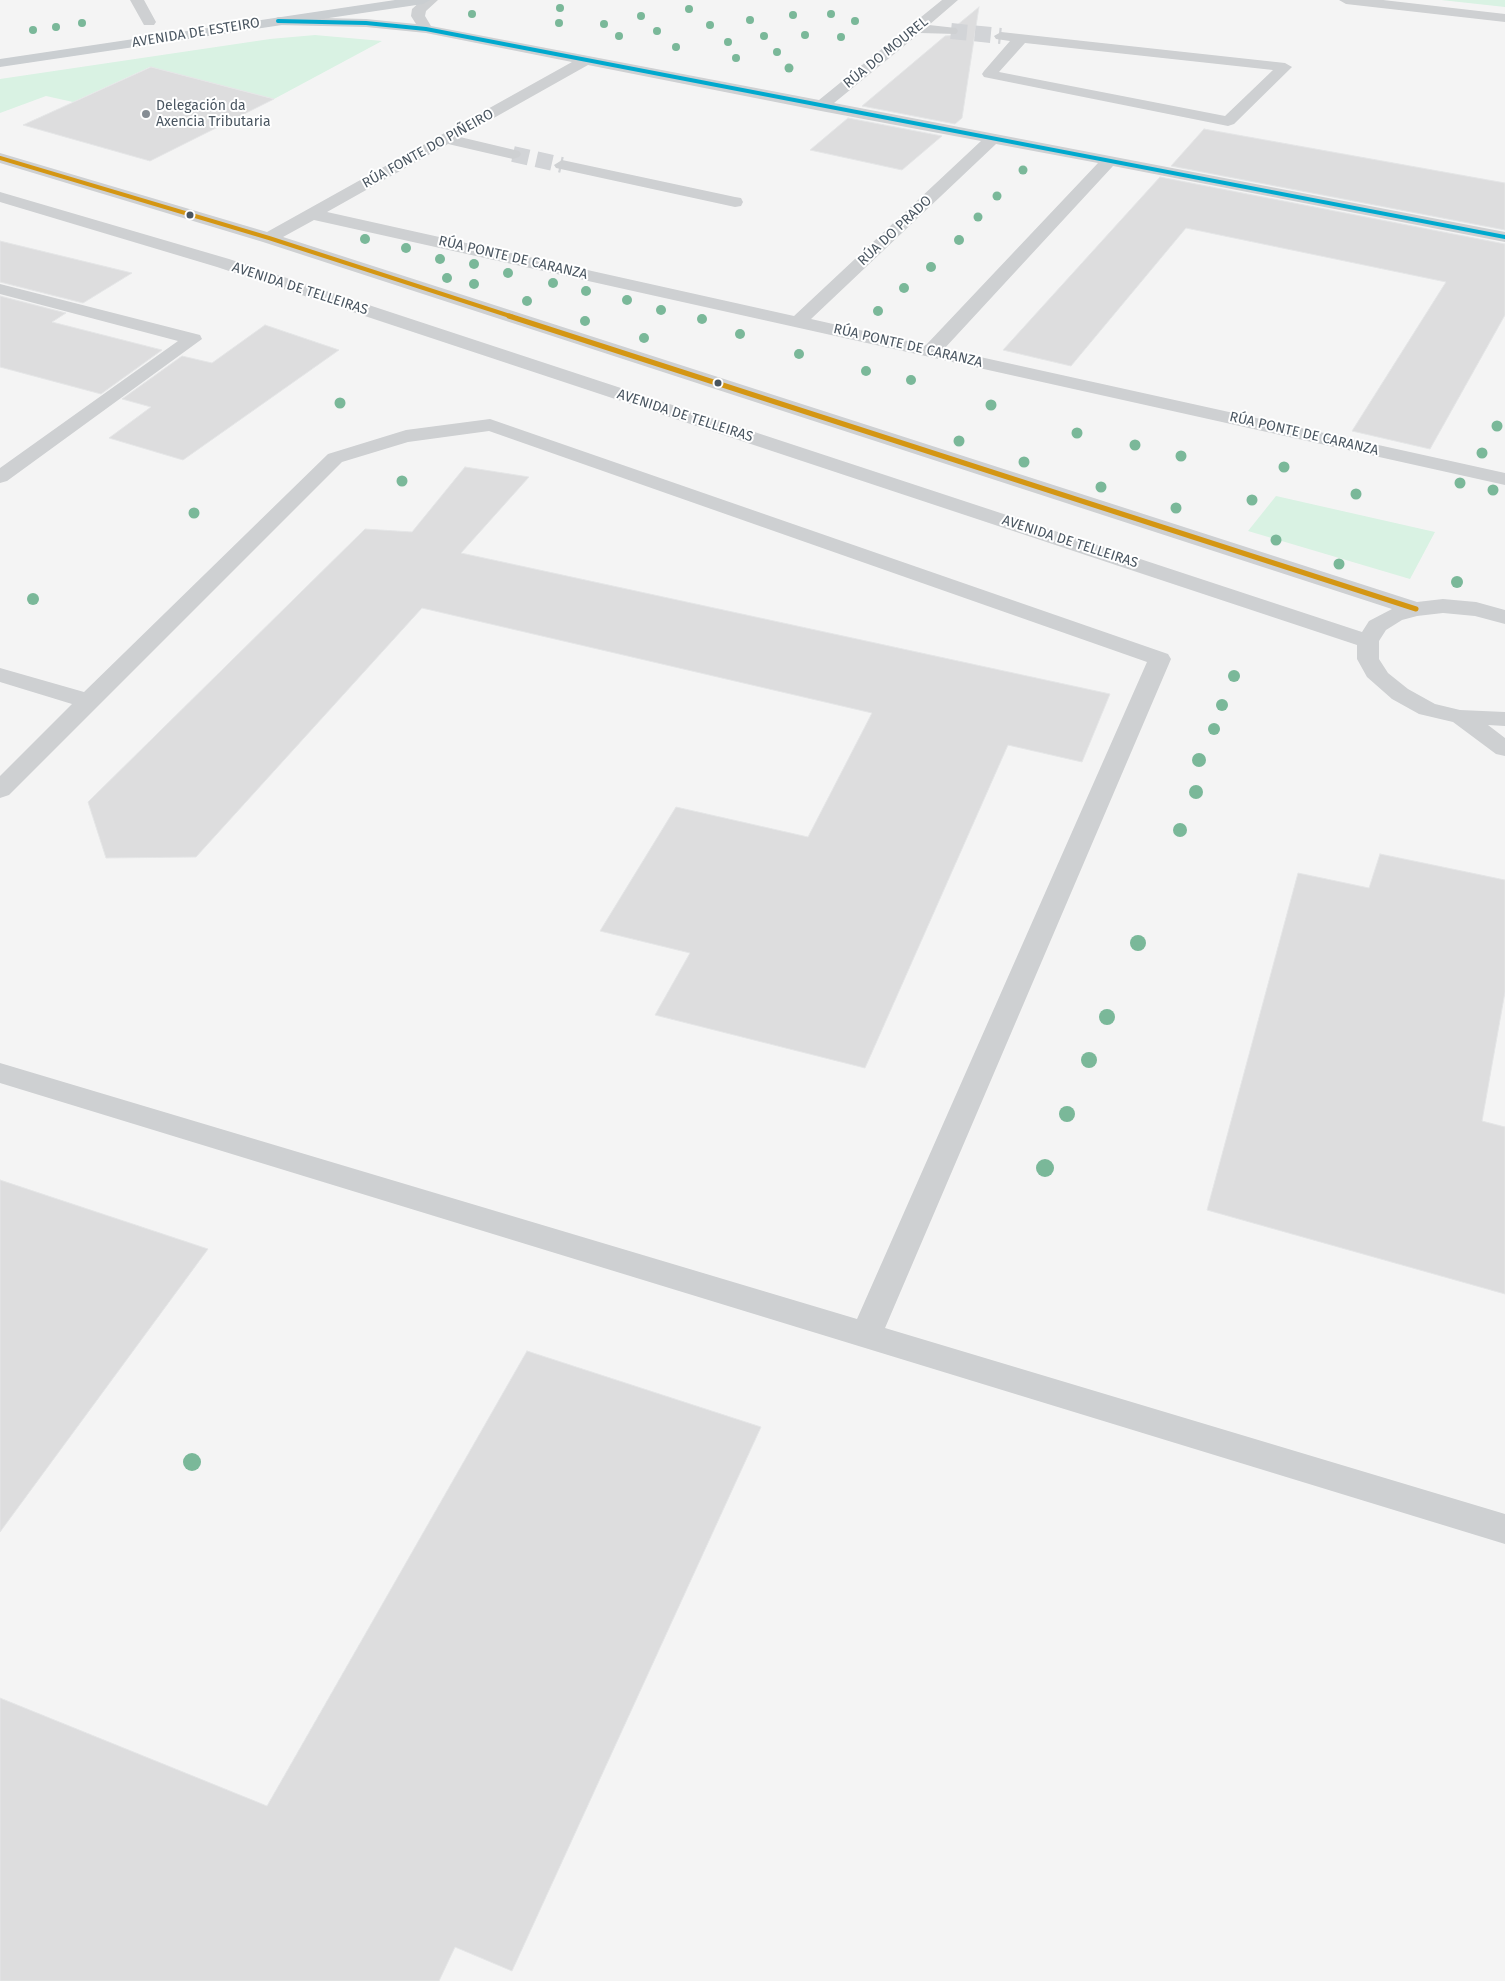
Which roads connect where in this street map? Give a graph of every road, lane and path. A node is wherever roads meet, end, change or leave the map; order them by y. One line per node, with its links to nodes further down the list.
1 (137, 0): 7 (street)
2 (422, 0): 8 (main road, AVENIDA DE ESTEIRO)
3 (431, 0): 11 (street)
4 (951, 0): 10 (street, RÚA DO MOUREL)
5 (1346, 0): 6 (street)
6 (1505, 18)
7 (154, 21): 9 (main road, AVENIDA DE ESTEIRO)
8 (278, 21): 11 (street); 16 (main road, AVENIDA DE ESTEIRO)
9 (131, 25)
10 (916, 28): 12 (street); 17 (street, RÚA DO MOUREL)
11 (426, 29): 15 (street)
12 (950, 31)
13 (1001, 36): 14 (street)
14 (1021, 38): 14 (street)
15 (586, 60): 17 (street); 18 (street, RÚA FONTE DO PIÑEIRO)
16 (0, 63)
17 (821, 106): 19 (street)
18 (446, 139): 20 (street); 26 (street, RÚA FONTE DO PIÑEIRO)
19 (991, 140): 22 (street); 30 (street, RÚA DO PRADO)
20 (513, 154)
21 (0, 158): 28 (street)
22 (1108, 162): 27 (street); 31 (street)
23 (562, 165): 25 (street)
24 (0, 197): 36 (street, AVENIDA DE TELLEIRAS)
25 (735, 202)
26 (312, 214): 28 (street, RÚA FONTE DO PIÑEIRO); 30 (street, RÚA PONTE DE CARANZA)
27 (1505, 237)
28 (269, 238): 34 (street)
29 (0, 289): 32 (street)
30 (798, 322): 31 (street, RÚA PONTE DE CARANZA)
31 (931, 352): 33 (street, RÚA PONTE DE CARANZA)
32 (0, 477)
33 (1505, 479)
34 (1416, 608): 35 (street); 36 (street)
35 (1505, 617)
36 (1368, 641): 39 (street)
37 (0, 675): 38 (street)
38 (88, 700): 42 (street); 44 (street)
39 (1460, 717): 40 (street); 41 (street)
40 (1505, 719)
41 (1505, 748)
42 (0, 790)
43 (0, 1073): 44 (street)
44 (866, 1335): 45 (street)
45 (1505, 1528)

